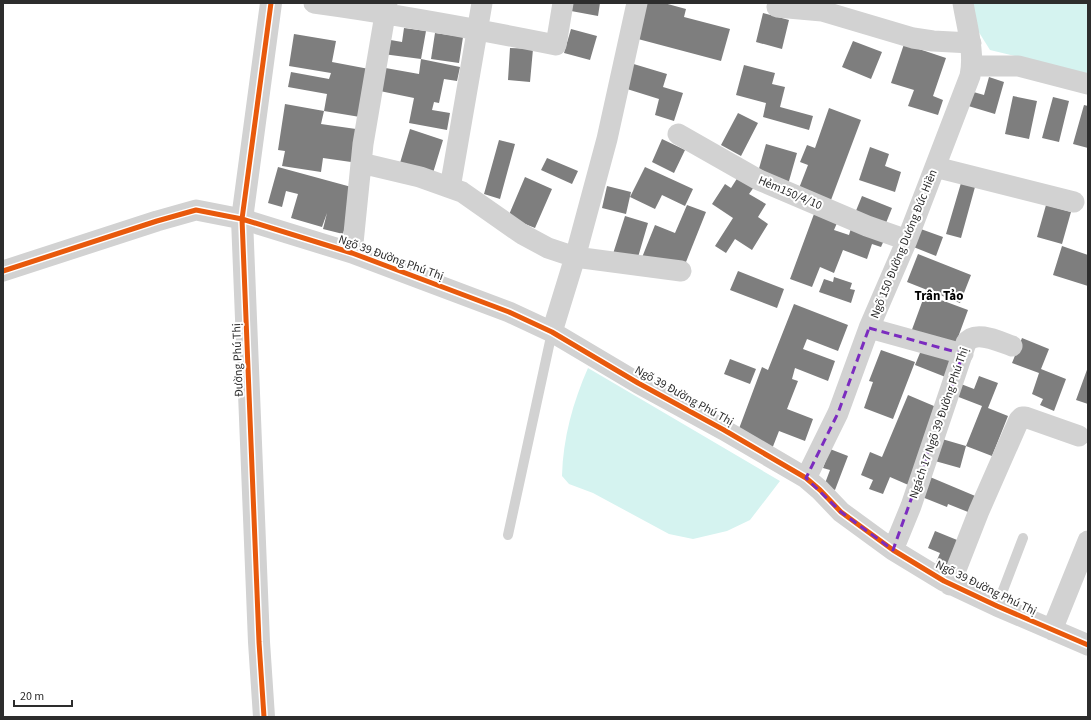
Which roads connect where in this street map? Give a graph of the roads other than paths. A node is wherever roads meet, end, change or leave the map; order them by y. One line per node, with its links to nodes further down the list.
1 (271, 3): 18 (street, Đường Phú Thị)
2 (314, 3): 8 (street)
3 (482, 3): 9 (street)
4 (563, 3): 9 (street)
5 (637, 3): 21 (street)
6 (963, 3): 10 (street, Ngõ 150 Đường Dương Đức Hiền)
7 (777, 7): 10 (street)
8 (386, 8): 9 (street); 14 (street)
9 (477, 29): 16 (street)
10 (971, 43): 11 (street, Ngõ 150 Đường Dương Đức Hiền)
11 (972, 66): 12 (street); 15 (street, Ngõ 150 Đường Dương Đức Hiền)
12 (1088, 84)
13 (678, 134): 19 (street, Hẻm150/4/10)
14 (361, 163): 16 (street); 20 (street)
15 (935, 167): 17 (street); 19 (street, Ngõ 150 Đường Dương Đức Hiền)
16 (450, 188): 21 (street)
17 (1074, 202)
18 (242, 219): 20 (street, Ngõ 39 Đường Phú Thị); 22 (street, Ngõ 39 Đường Phú Thị); 38 (street, Đường Phú Thị)
19 (907, 240): 24 (street, Ngõ 150 Đường Dương Đức Hiền)
20 (352, 253): 25 (street, Ngõ 39 Đường Phú Thị)
21 (575, 257): 23 (street); 25 (street)
22 (3, 271)
23 (681, 271)
24 (869, 328): 27 (street); 29 (street, Ngõ 150 Đường Dương Đức Hiền)
25 (552, 332): 29 (street, Ngõ 39 Đường Phú Thị); 30 (lane)
26 (1012, 346): 27 (street, Ngách 17 Ngõ 39 Đường Phú Thị)
27 (962, 354): 33 (street, Ngách 17 Ngõ 39 Đường Phú Thị)
28 (1079, 436): 34 (street)
29 (806, 478): 33 (street, Ngõ 39 Đường Phú Thị)
30 (508, 535)
31 (1023, 538): 35 (lane)
32 (1088, 541): 36 (street)
33 (893, 550): 34 (street, Ngõ 39 Đường Phú Thị)
34 (950, 585): 35 (street, Ngõ 39 Đường Phú Thị)
35 (997, 606): 36 (street, Ngõ 39 Đường Phú Thị)
36 (1052, 630): 37 (street, Ngõ 39 Đường Phú Thị)
37 (1088, 645)
38 (264, 717)

